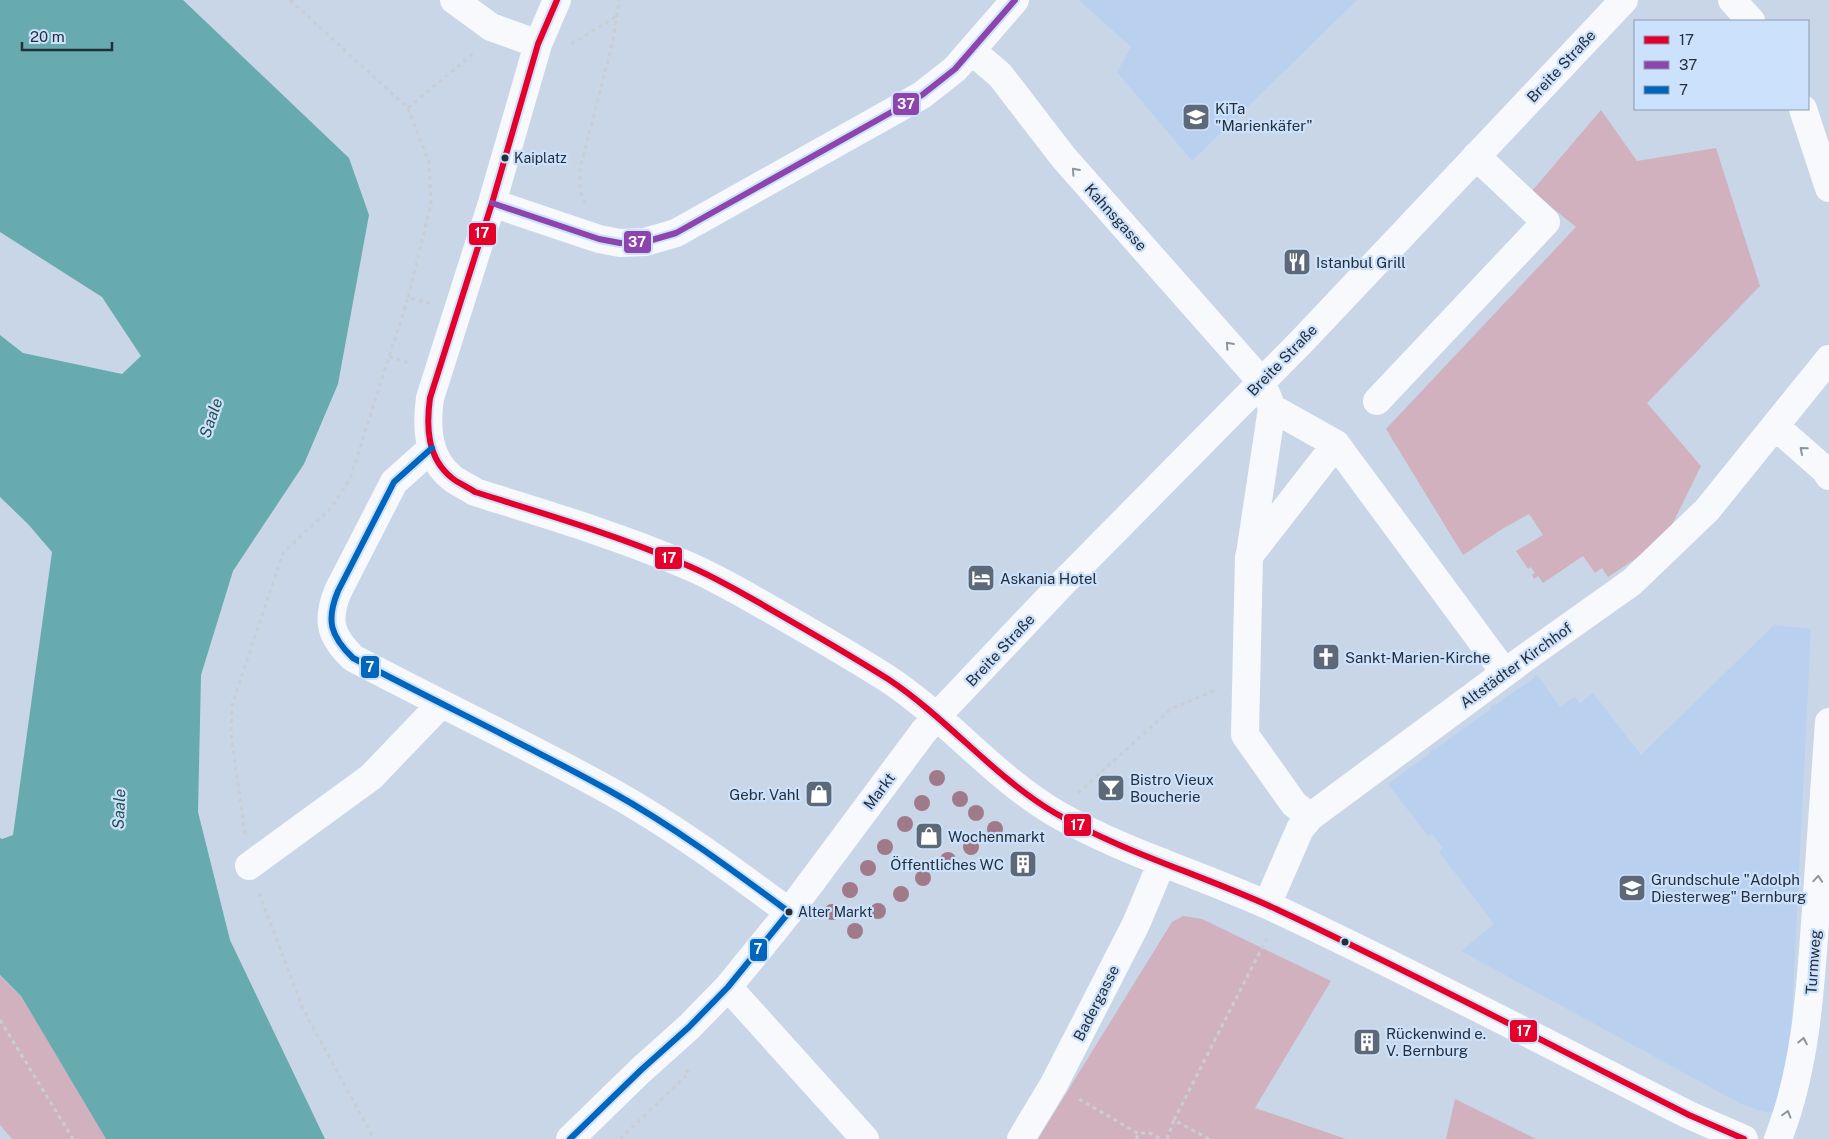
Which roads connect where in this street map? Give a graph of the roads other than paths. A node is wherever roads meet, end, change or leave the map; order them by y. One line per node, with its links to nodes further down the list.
1 (454, 0): 7 (street)
2 (557, 0): 7 (street)
3 (1015, 0): 8 (street)
4 (1624, 0): 10 (street, Breite Straße)
5 (1732, 0): 6 (street)
6 (1750, 20)
7 (538, 44): 12 (street)
8 (972, 51): 12 (street); 14 (street, Kahnsgasse, one-way to 8)
9 (1804, 110): 11 (street)
10 (1476, 156): 14 (street, Breite Straße); 15 (street)
11 (1829, 188)
12 (492, 203): 19 (street)
13 (1828, 362): 17 (street)
14 (1261, 381): 16 (street, Kahnsgasse); 24 (street, Breite Straße)
15 (1377, 401)
16 (1272, 408): 18 (street); 21 (street)
17 (1775, 426): 20 (street, one-way to 17); 22 (street, Altstädter Kirchhof)
18 (1336, 444): 21 (street); 22 (street)
19 (432, 448): 23 (street); 24 (street)
20 (1829, 476)
21 (1249, 556): 26 (street)
22 (1505, 673): 26 (street, Altstädter Kirchhof)
23 (441, 704): 28 (street); 30 (street)
24 (937, 716): 27 (street); 30 (street, Markt)
25 (1829, 722): 36 (street, Turmweg, one-way to 25)
26 (1310, 817): 29 (street, Altstädter Kirchhof)
27 (1162, 862): 29 (street); 34 (street, Badergasse)
28 (249, 866)
29 (1274, 908): 35 (street)
30 (789, 912): 31 (street, Markt)
31 (728, 987): 32 (street, Markt); 33 (street)
32 (570, 1139)
33 (865, 1139)
34 (1021, 1139)
35 (1744, 1139)
36 (1778, 1139)

